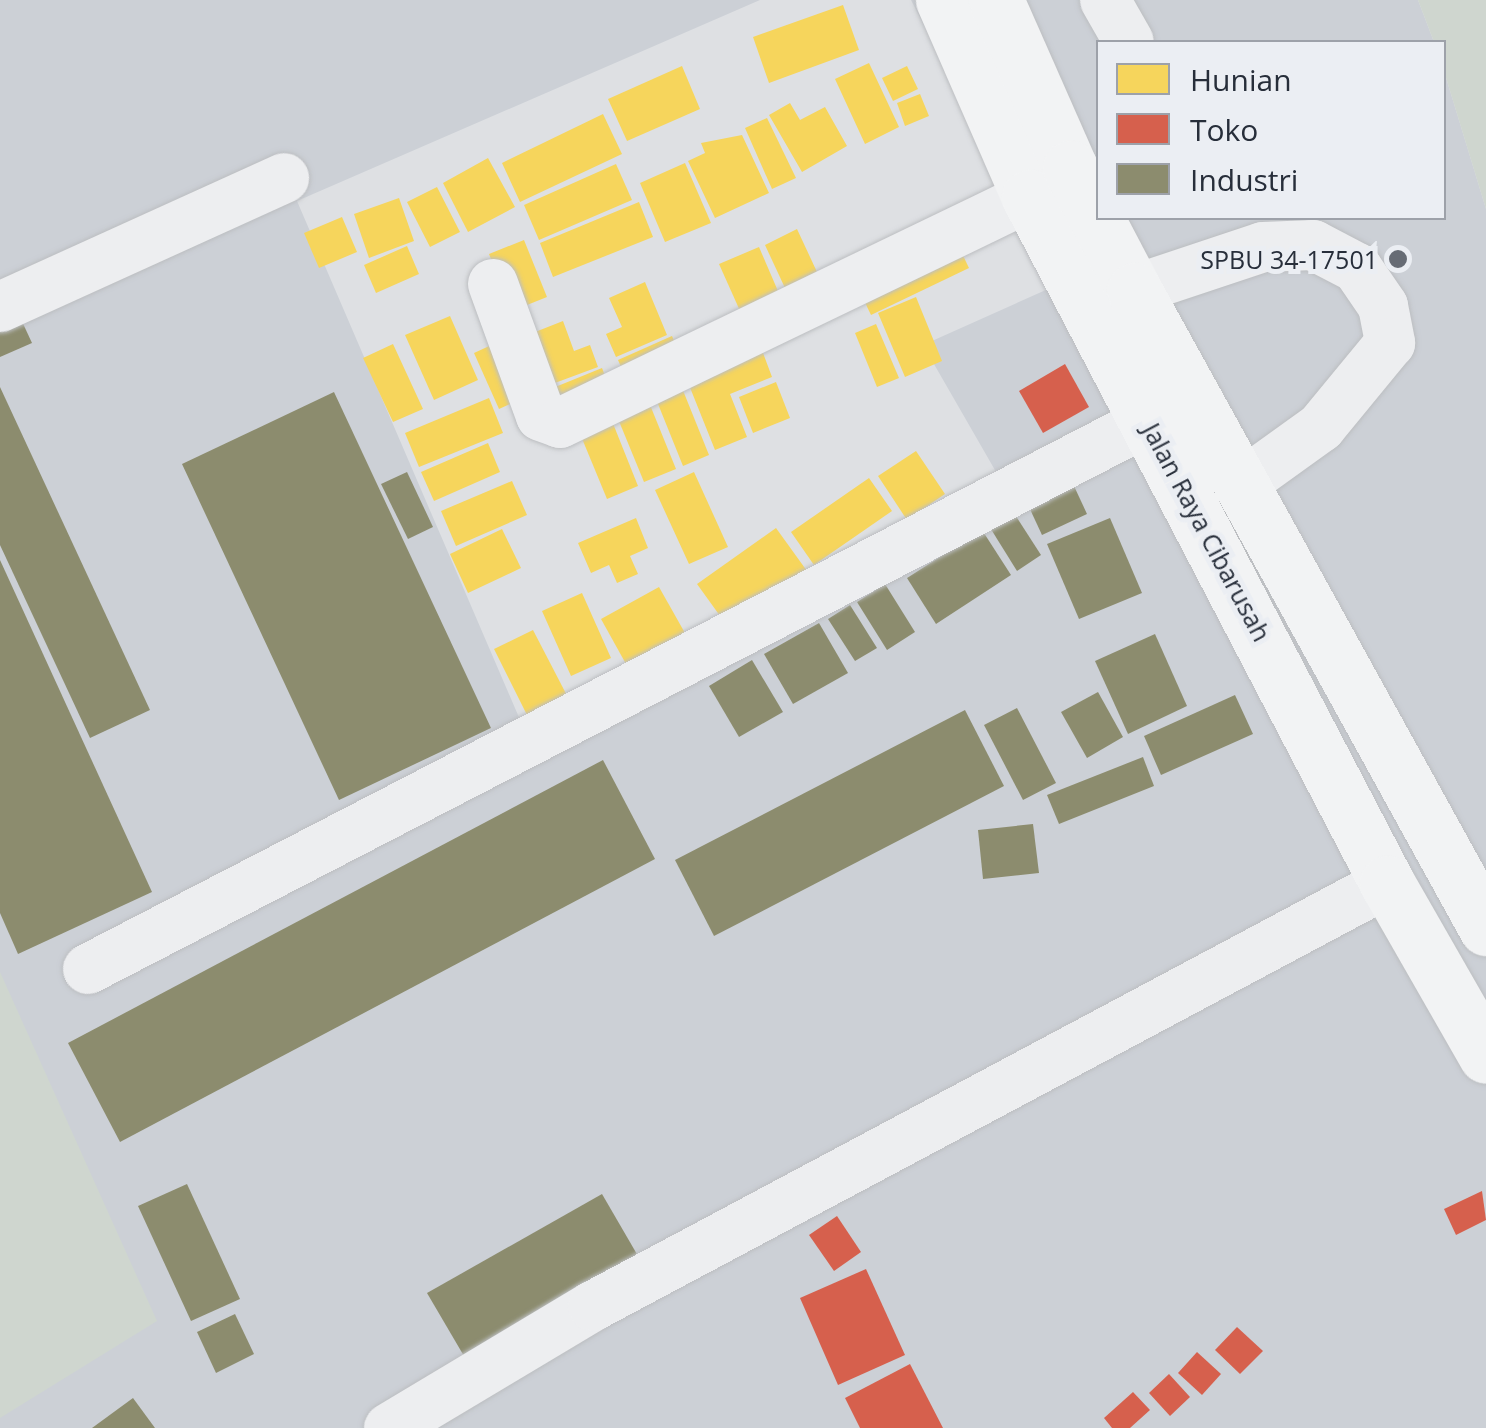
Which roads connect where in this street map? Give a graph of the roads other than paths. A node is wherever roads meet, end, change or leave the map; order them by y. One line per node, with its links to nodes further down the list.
1 (943, 0): 6 (main road, Jalan Raya Cibarusah)
2 (996, 0): 7 (main road, Jalan Raya Cibarusah)
3 (1104, 0): 4 (street)
4 (1129, 40)
5 (284, 178): 11 (street)
6 (1029, 196): 9 (street); 12 (main road, Jalan Raya Cibarusah)
7 (1096, 218)
8 (1097, 220): 10 (main road, Jalan Raya Cibarusah)
9 (493, 284)
10 (1134, 290): 13 (main road, Jalan Raya Cibarusah); 13 (street)
11 (0, 307)
12 (1148, 420): 14 (main road, Jalan Raya Cibarusah); 16 (street)
13 (1239, 486): 15 (main road, Jalan Raya Cibarusah)
14 (1387, 884): 17 (main road, Jalan Raya Cibarusah); 18 (street)
15 (1486, 928)
16 (88, 969)
17 (1486, 1056)
18 (389, 1428)

